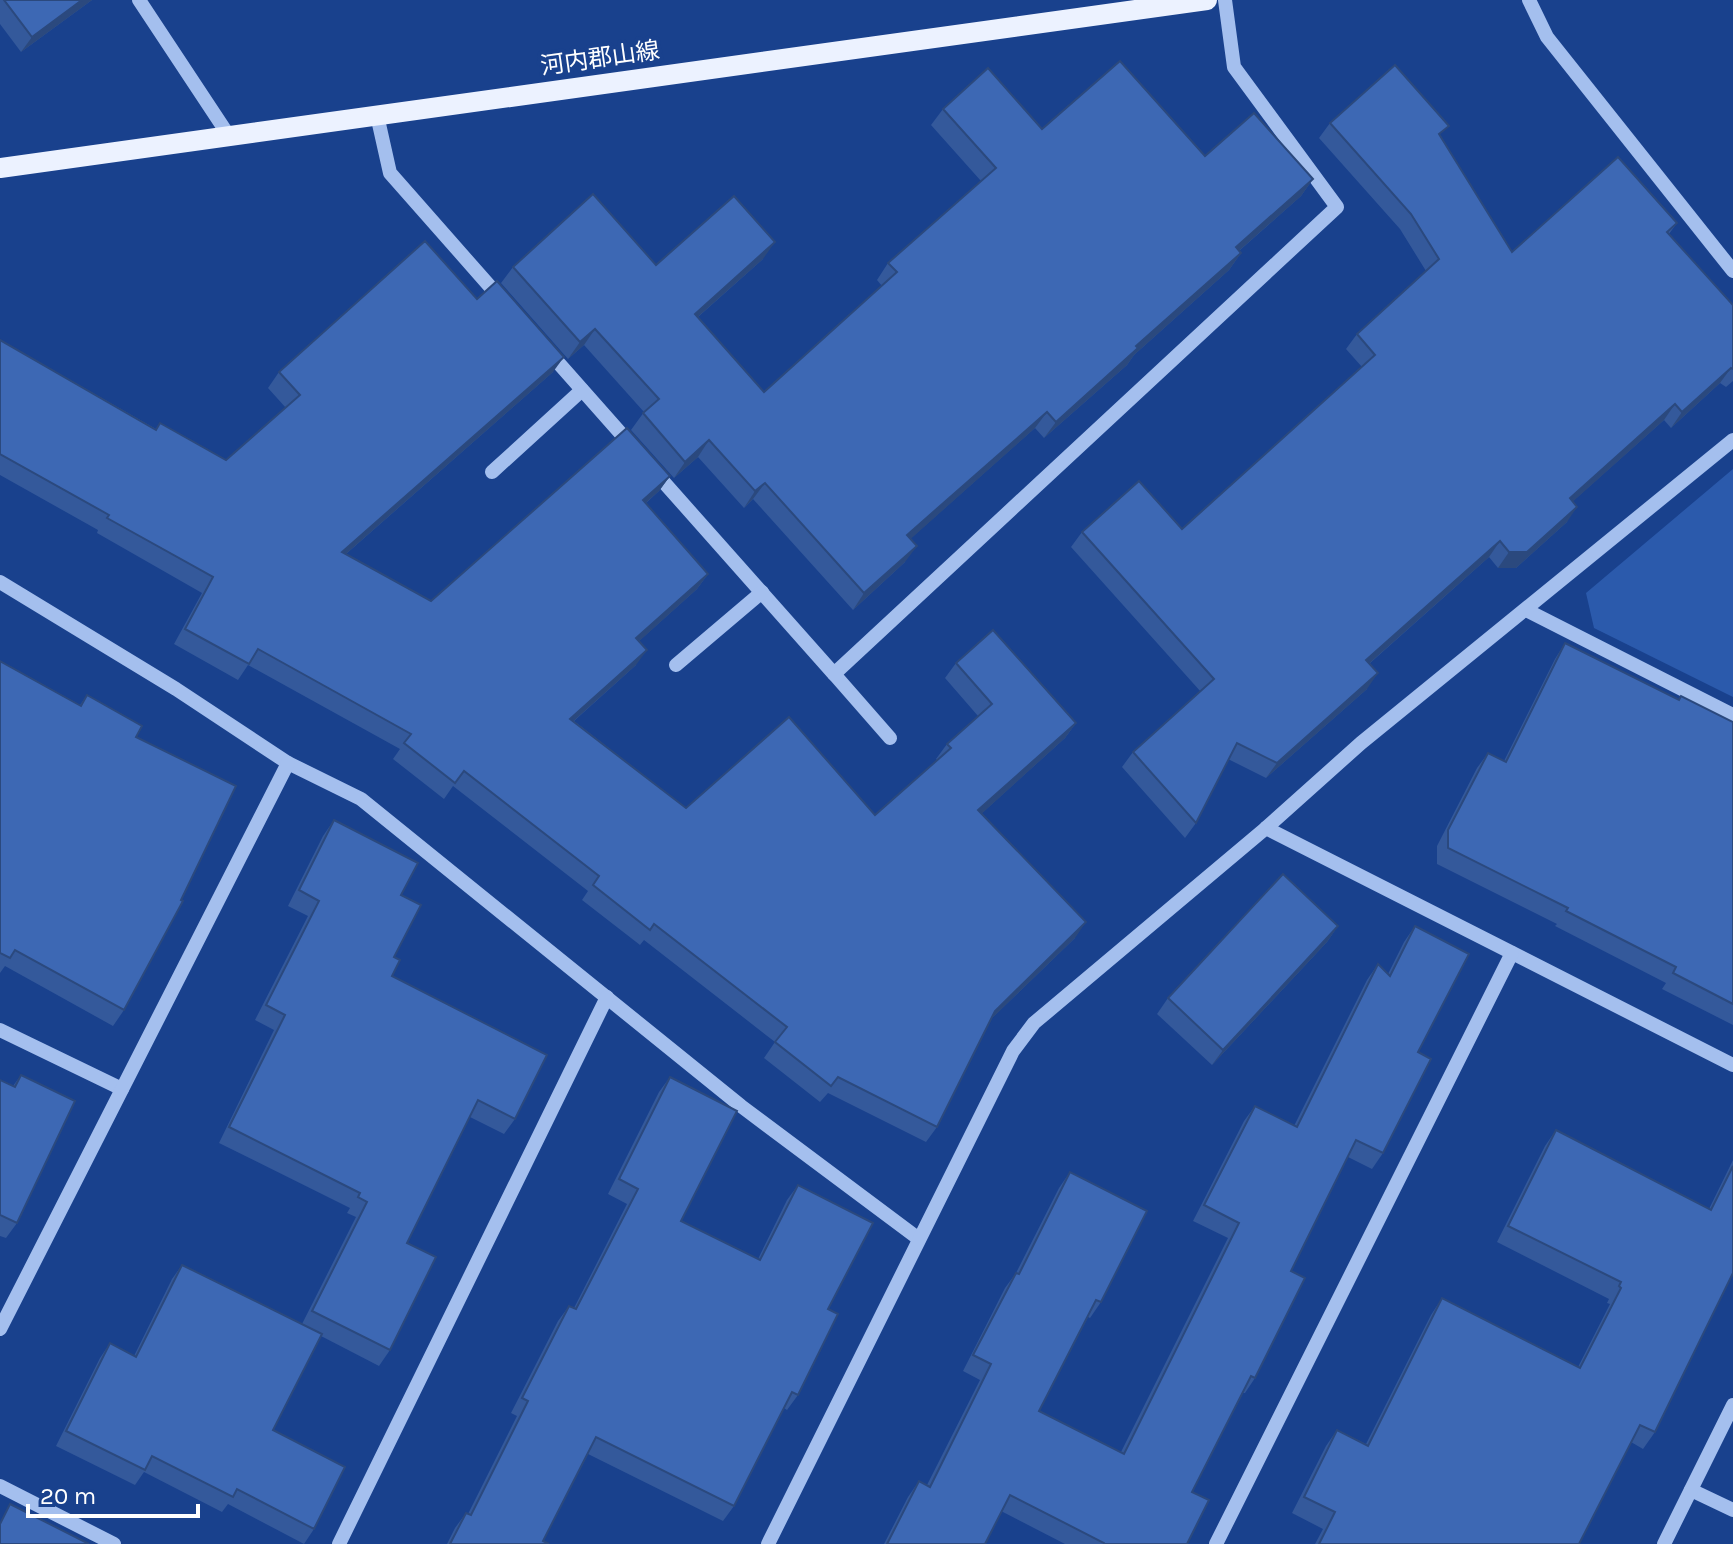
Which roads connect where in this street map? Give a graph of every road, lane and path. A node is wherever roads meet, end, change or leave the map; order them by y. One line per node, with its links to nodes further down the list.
1 (139, 0): 6 (street)
2 (1207, 0): 5 (main road, 河内郡山線)
3 (1225, 0): 18 (street)
4 (1529, 0): 8 (street)
5 (377, 115): 6 (main road, 河内郡山線); 9 (street)
6 (229, 136): 7 (main road, 河内郡山線)
7 (0, 168)
8 (1733, 271)
9 (511, 310)
10 (541, 344): 11 (street)
11 (582, 390): 13 (street); 15 (street)
12 (1733, 440): 16 (street)
13 (492, 472)
14 (0, 582): 21 (street)
15 (762, 592): 17 (street); 18 (street)
16 (1526, 610): 19 (street); 22 (street)
17 (676, 665)
18 (834, 674): 20 (street)
19 (1733, 715)
20 (890, 738)
21 (288, 763): 24 (street); 27 (street)
22 (1266, 828): 23 (street); 28 (street)
23 (1512, 953): 26 (street); 37 (street)
24 (607, 997): 28 (street); 35 (street)
25 (0, 1030): 27 (street)
26 (1733, 1065)
27 (122, 1089): 29 (street)
28 (919, 1239): 36 (street)
29 (0, 1329)
30 (1733, 1405): 32 (street)
31 (0, 1486): 34 (street)
32 (1691, 1490): 33 (street); 38 (street)
33 (1733, 1510)
34 (114, 1544)
35 (339, 1544)
36 (768, 1544)
37 (1216, 1544)
38 (1664, 1544)

